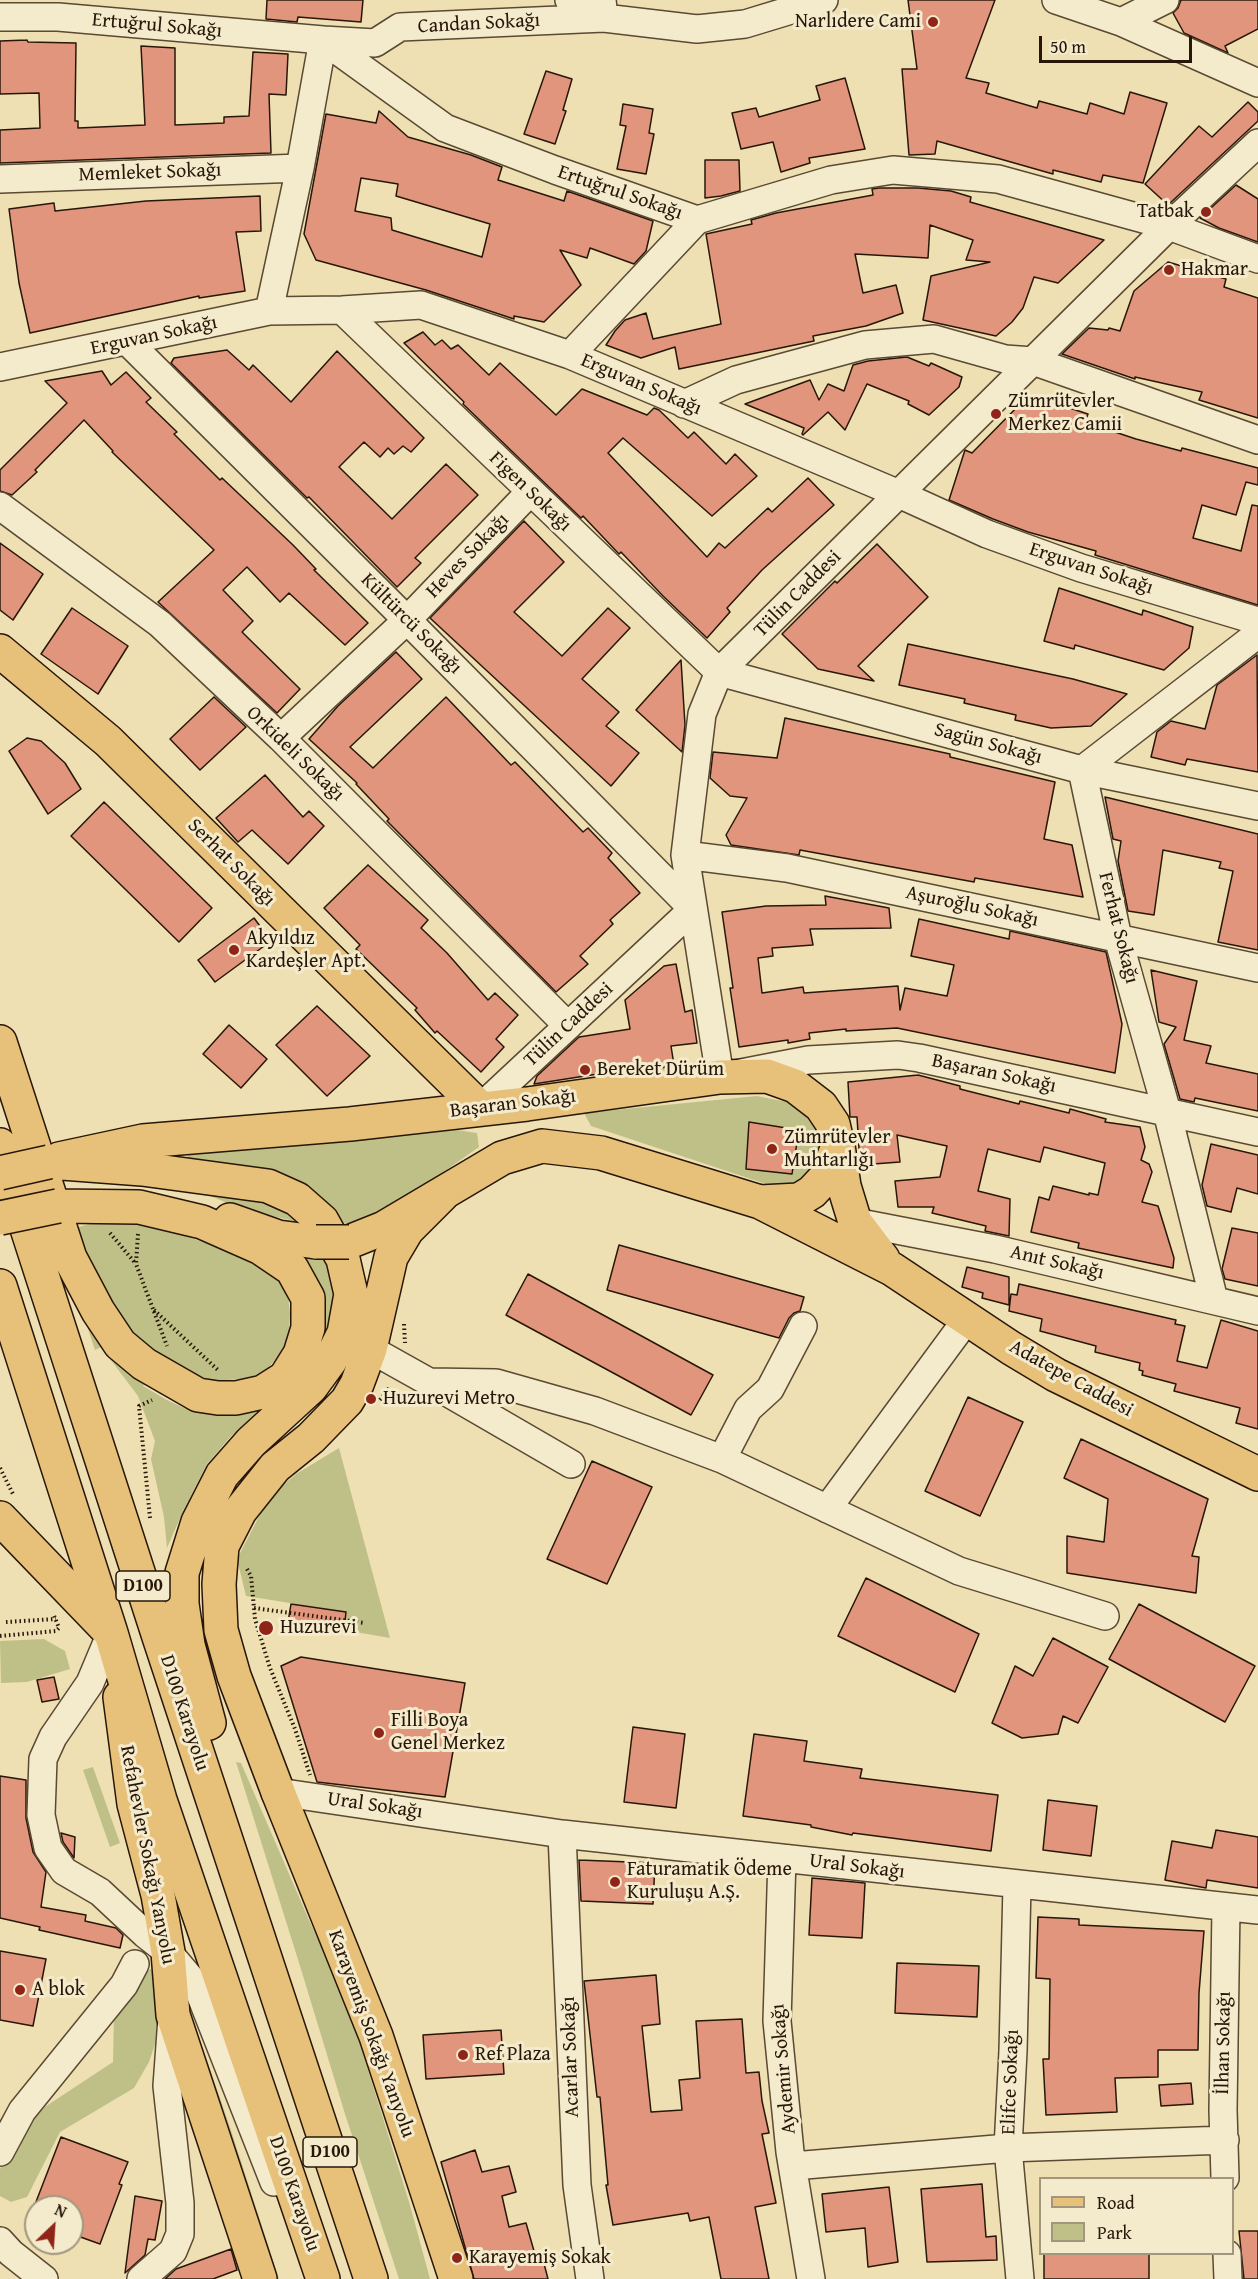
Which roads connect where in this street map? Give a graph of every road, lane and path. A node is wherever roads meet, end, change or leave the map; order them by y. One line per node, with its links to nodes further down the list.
1 (569, 0): 5 (street, Candan Sokağı)
2 (1056, 0): 7 (street)
3 (1166, 0): 7 (street)
4 (816, 2): 5 (street, Candan Sokağı)
5 (603, 9): 8 (street, Candan Sokağı)
6 (0, 17): 8 (street, Ertuğrul Sokağı)
7 (1121, 22): 9 (street)
8 (323, 40): 11 (street); 13 (street, Ertuğrul Sokağı)
9 (1258, 83)
10 (1258, 143): 14 (street, Tülin Caddesi)
11 (300, 168): 12 (street, Memleket Sokağı); 17 (street)
12 (0, 179)
13 (697, 220): 14 (street, Ertuğrul Sokağı); 19 (street)
14 (1169, 226): 15 (street, Ertuğrul Sokağı); 20 (street, Tülin Caddesi)
15 (1258, 260)
16 (342, 310): 17 (street, Erguvan Sokağı); 19 (street, Erguvan Sokağı); 24 (street, Figen Sokağı)
17 (269, 311): 18 (street, Erguvan Sokağı)
18 (128, 342): 21 (street, Erguvan Sokağı); 27 (street, Kültürcü Sokağı)
19 (570, 356): 22 (street, Erguvan Sokağı)
20 (1033, 361): 22 (street); 23 (street); 25 (street, Tülin Caddesi)
21 (0, 367)
22 (684, 404): 25 (street, Erguvan Sokağı)
23 (1258, 440)
24 (530, 492): 27 (street, Heves Sokağı); 31 (street, Figen Sokağı)
25 (899, 494): 28 (street, Erguvan Sokağı); 31 (street, Tülin Caddesi)
26 (0, 506): 32 (street, Orkideli Sokağı)
27 (407, 620): 32 (street, Heves Sokağı); 36 (street, Kültürcü Sokağı)
28 (1258, 621)
29 (1258, 634): 33 (street)
30 (0, 651): 43 (main road, Serhat Sokağı)
31 (719, 672): 33 (street, Sagün Sokağı); 35 (street, Tülin Caddesi)
32 (281, 738): 39 (street, Orkideli Sokağı)
33 (1082, 770): 34 (street, Sagün Sokağı); 37 (street, Ferhat Sokağı)
34 (1258, 806)
35 (685, 855): 36 (street, Tülin Caddesi); 37 (street, Aşuroğlu Sokağı)
36 (693, 909): 39 (street, Tülin Caddesi); 41 (street)
37 (1118, 938): 38 (street, Aşuroğlu Sokağı); 44 (street, Ferhat Sokağı)
38 (1258, 968)
39 (568, 1026): 43 (street, Tülin Caddesi)
40 (0, 1042): 53 (main road)
41 (720, 1077): 42 (main road, Başaran Sokağı); 44 (street, Başaran Sokağı); 47 (main road, Adatepe Caddesi)
42 (527, 1104): 43 (main road, Başaran Sokağı); 48 (main road)
43 (480, 1108): 49 (main road, Başaran Sokağı)
44 (1167, 1112): 45 (street, Başaran Sokağı); 61 (street, Ferhat Sokağı)
45 (1258, 1132)
46 (0, 1145): 100 (main road, D100 Karayolu / D100)
47 (838, 1146): 52 (main road); 55 (main road, Adatepe Caddesi)
48 (601, 1153): 51 (main road); 52 (main road)
49 (49, 1162): 50 (main road, Başaran Sokağı, bridge); 89 (main road)
50 (0, 1173)
51 (442, 1195): 53 (main road, bridge); 68 (main road)
52 (760, 1202): 59 (main road, Adatepe Caddesi)
53 (58, 1206): 54 (main road, bridge)
54 (0, 1218)
55 (855, 1222): 59 (main road, Adatepe Caddesi); 61 (street, Anıt Sokağı)
56 (108, 1230): 58 (path)
57 (138, 1232): 58 (path)
58 (136, 1264): 62 (path)
59 (892, 1269): 64 (main road, Adatepe Caddesi)
60 (0, 1286): 87 (main road, D100 Karayolu / D100)
61 (1214, 1300): 63 (street, Anıt Sokağı)
62 (151, 1308): 67 (path); 70 (path)
63 (1258, 1311)
64 (967, 1318): 76 (main road, Adatepe Caddesi); 77 (street)
65 (404, 1319): 69 (path)
66 (803, 1326): 74 (street)
67 (168, 1348)
68 (370, 1349): 69 (street); 73 (main road)
69 (400, 1365): 71 (street); 73 (path)
70 (224, 1376)
71 (429, 1382): 74 (street); 75 (street)
72 (161, 1396): 79 (path)
73 (361, 1404): 89 (main road); 91 (main road, Karayemiş Sokağı Yanyolu)
74 (722, 1460): 77 (street)
75 (571, 1464)
76 (1258, 1474)
77 (826, 1509): 82 (street)
78 (5, 1527): 87 (main road)
79 (151, 1528)
80 (246, 1567): 81 (path)
81 (254, 1608): 85 (path); 90 (path)
82 (1104, 1616)
83 (56, 1619): 84 (path)
84 (6, 1622)
85 (365, 1623)
86 (48, 1632): 88 (path)
87 (111, 1633): 97 (main road, Refahevler Sokağı Yanyolu); 97 (street); 112 (main road, D100 Karayolu / D100)
88 (0, 1636)
89 (188, 1645): 100 (main road)
90 (311, 1777)
91 (278, 1792): 92 (street, Ural Sokağı); 114 (main road, Karayemiş Sokağı Yanyolu)
92 (562, 1834): 93 (street, Ural Sokağı); 115 (street, Acarlar Sokağı)
93 (782, 1858): 94 (street, Ural Sokağı); 104 (street, Aydemir Sokağı)
94 (1017, 1885): 95 (street, Ural Sokağı); 102 (street, Elifce Sokağı)
95 (1227, 1907): 96 (street, Ural Sokağı); 101 (street, İlhan Sokağı)
96 (1258, 1910)
97 (168, 1952): 99 (main road, Refahevler Sokağı Yanyolu); 111 (street)
98 (135, 1965): 103 (street)
99 (173, 2015): 109 (street); 110 (main road, Refahevler Sokağı Yanyolu)
100 (289, 2025): 113 (main road, D100 Karayolu / D100)
101 (1225, 2140): 102 (street); 105 (street, İlhan Sokağı)
102 (1008, 2148): 104 (street); 117 (street, Elifce Sokağı)
103 (0, 2152)
104 (793, 2166): 116 (street, Aydemir Sokağı)
105 (1225, 2177)
106 (0, 2241): 108 (street)
107 (1227, 2255): 118 (street)
108 (44, 2279)
109 (141, 2279)
110 (260, 2279)
111 (313, 2279)
112 (323, 2279)
113 (371, 2279)
114 (456, 2279)
115 (590, 2279)
116 (811, 2279)
117 (1020, 2279)
118 (1228, 2279)

